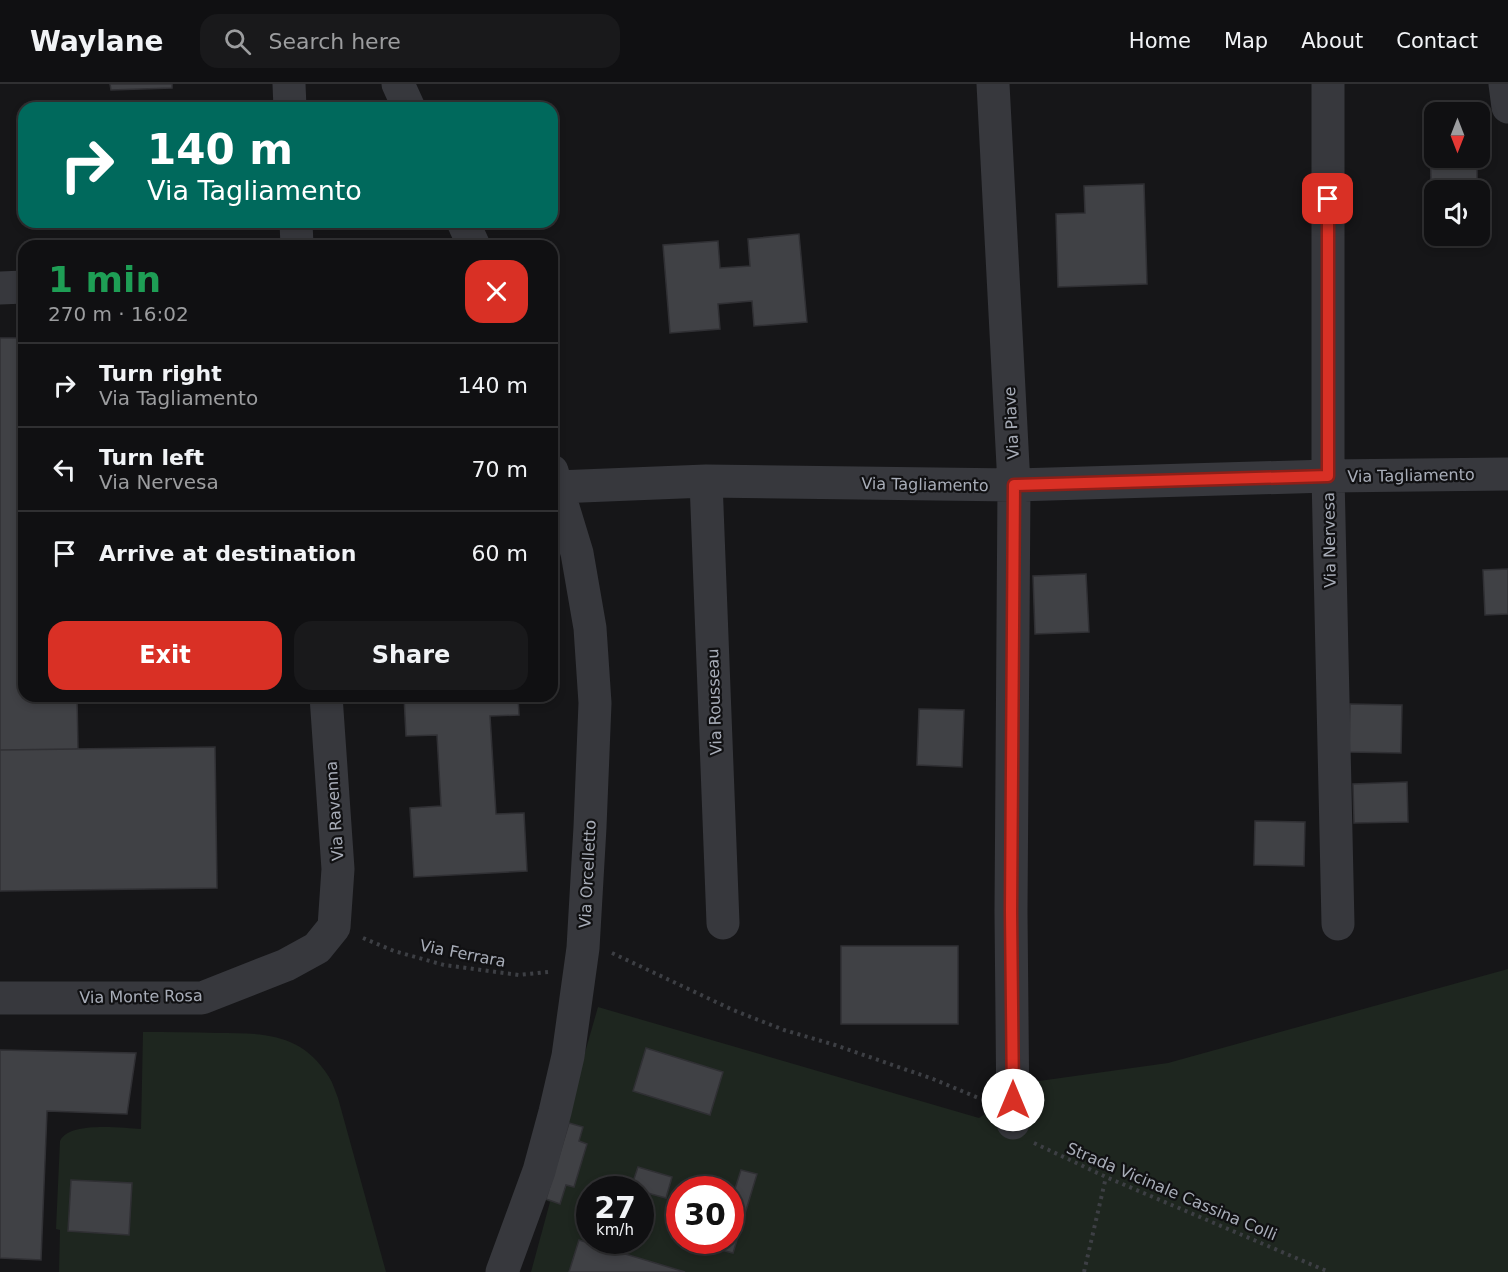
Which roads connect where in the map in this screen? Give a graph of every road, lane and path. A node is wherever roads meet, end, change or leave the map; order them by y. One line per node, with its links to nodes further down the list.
1 (289, 84): 6 (street)
2 (398, 84): 7 (street)
3 (993, 84): 15 (street, Via Piave)
4 (1328, 84): 12 (street, Via Nervesa)
5 (1505, 84): 8 (street)
6 (290, 102)
7 (406, 102)
8 (1508, 107)
9 (18, 287): 10 (street)
10 (0, 288)
11 (1508, 474): 12 (street, Via Tagliamento)
12 (1328, 476): 15 (street, Via Tagliamento); 19 (street, Via Nervesa)
13 (558, 479): 14 (street, Via Tagliamento)
14 (706, 481): 15 (street, Via Tagliamento); 18 (street, Via Rousseau)
15 (1014, 485): 23 (street, Via Piave)
16 (558, 489): 21 (street, Via Orcelletto)
17 (326, 702): 20 (street, Via Ravenna)
18 (723, 923)
19 (1338, 924)
20 (334, 927): 21 (path, Via Ferrara); 22 (street, Via Monte Rosa)
21 (583, 948): 23 (path, Strada Vicinale Cassina Colli); 25 (street, Via Orcelletto)
22 (0, 998)
23 (1013, 1123): 24 (path, Strada Vicinale Cassina Colli)
24 (1106, 1177): 26 (path); 27 (path, Strada Vicinale Cassina Colli)
25 (502, 1272)
26 (1084, 1272)
27 (1329, 1272)

